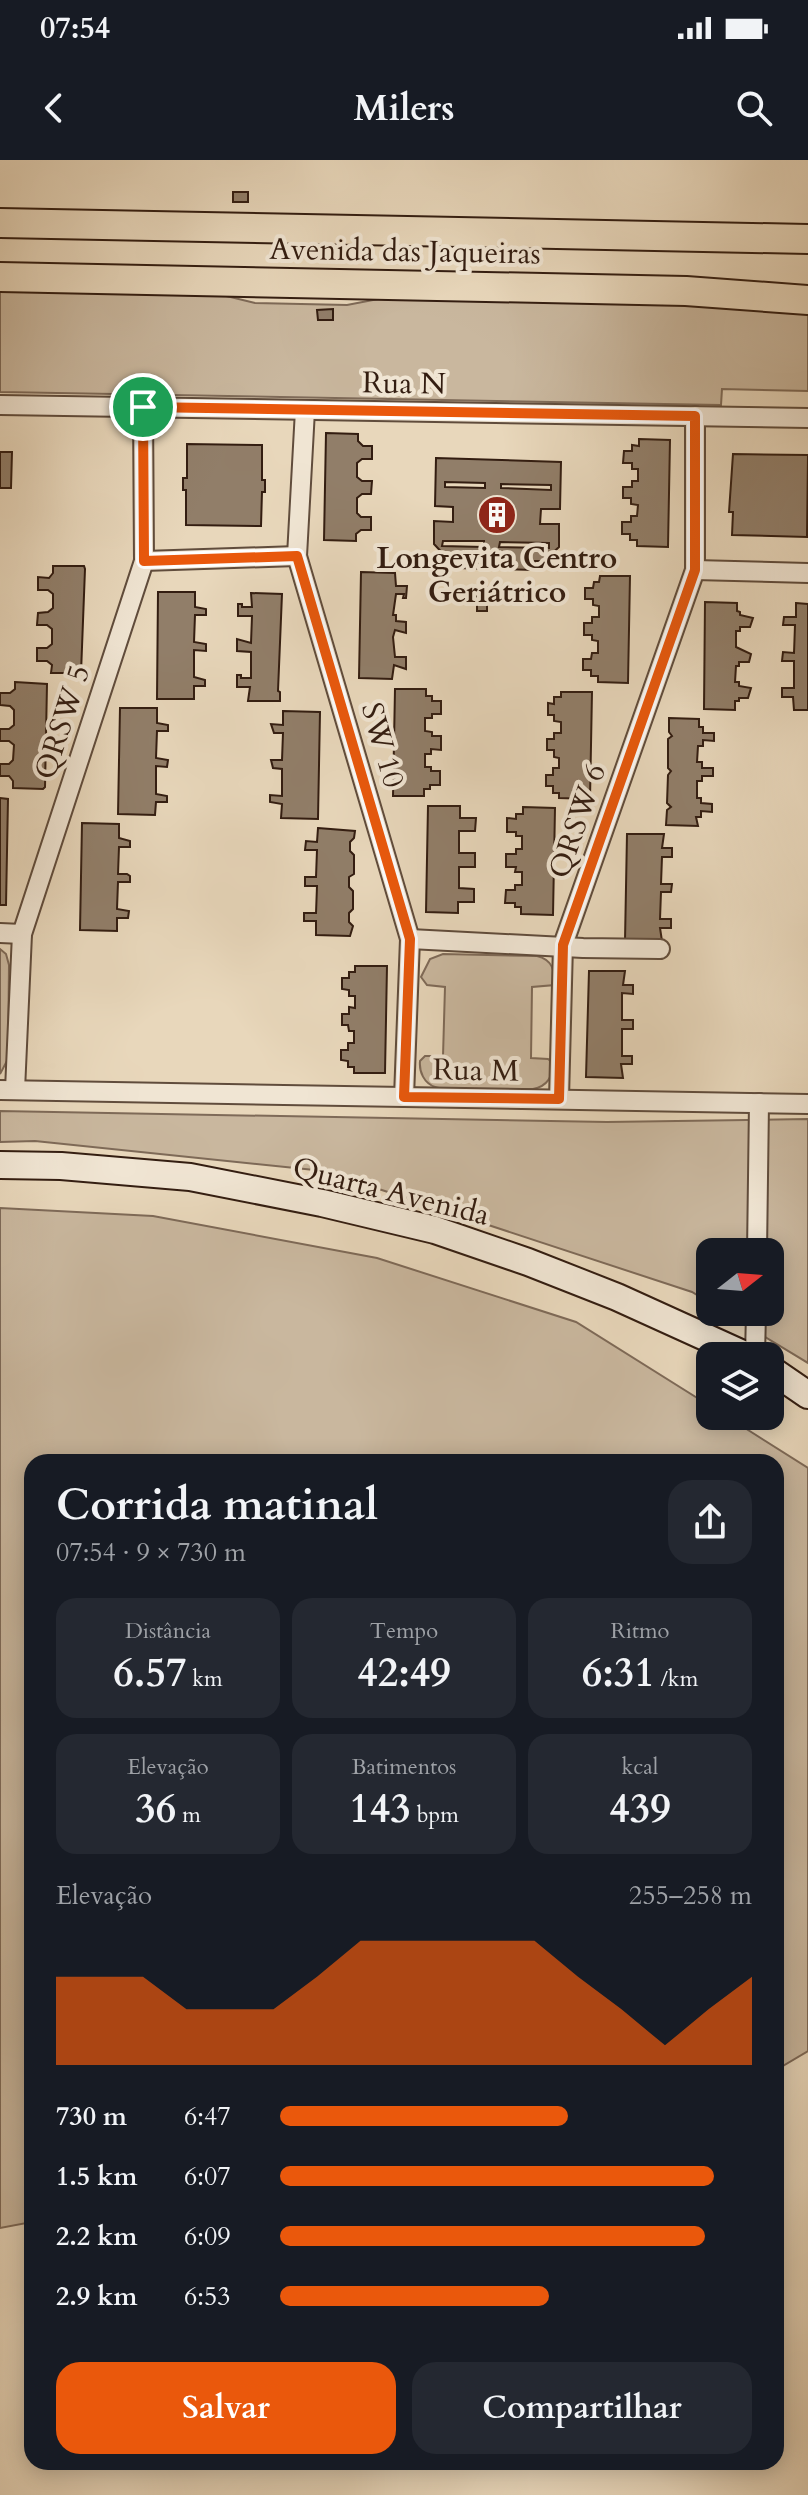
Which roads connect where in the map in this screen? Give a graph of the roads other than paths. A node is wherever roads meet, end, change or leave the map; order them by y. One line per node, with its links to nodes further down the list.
1 (0, 223): 2 (main road, Avenida das Jaqueiras)
2 (808, 239)
3 (0, 277): 4 (main road, Avenida das Jaqueiras)
4 (808, 300)
5 (0, 405): 6 (street, Rua N)
6 (143, 407): 7 (street, Rua N); 11 (street, QRSW 5)
7 (305, 410): 8 (street, Rua N); 10 (street, SW 10)
8 (695, 416): 9 (street, Rua N); 12 (street, QRSW 6)
9 (808, 418)
10 (297, 556): 11 (street); 16 (street, SW 10)
11 (144, 561): 15 (street, QRSW 5)
12 (695, 570): 13 (street); 17 (street, QRSW 6)
13 (808, 573)
14 (0, 933): 15 (street)
15 (22, 934): 19 (street, QRSW 5)
16 (410, 939): 17 (street); 20 (street, SW 10)
17 (563, 945): 18 (street); 21 (street, QRSW 6)
18 (660, 949)
19 (7, 1090): 20 (street, Rua M)
20 (404, 1097): 21 (street, Rua M)
21 (559, 1099): 22 (street, Rua M)
22 (759, 1103): 23 (street, Rua M); 25 (street)
23 (808, 1104)
24 (0, 1165): 26 (main road, Quarta Avenida)
25 (757, 1238)
26 (716, 1342)
27 (784, 1379): 28 (main road)
28 (808, 1395)

